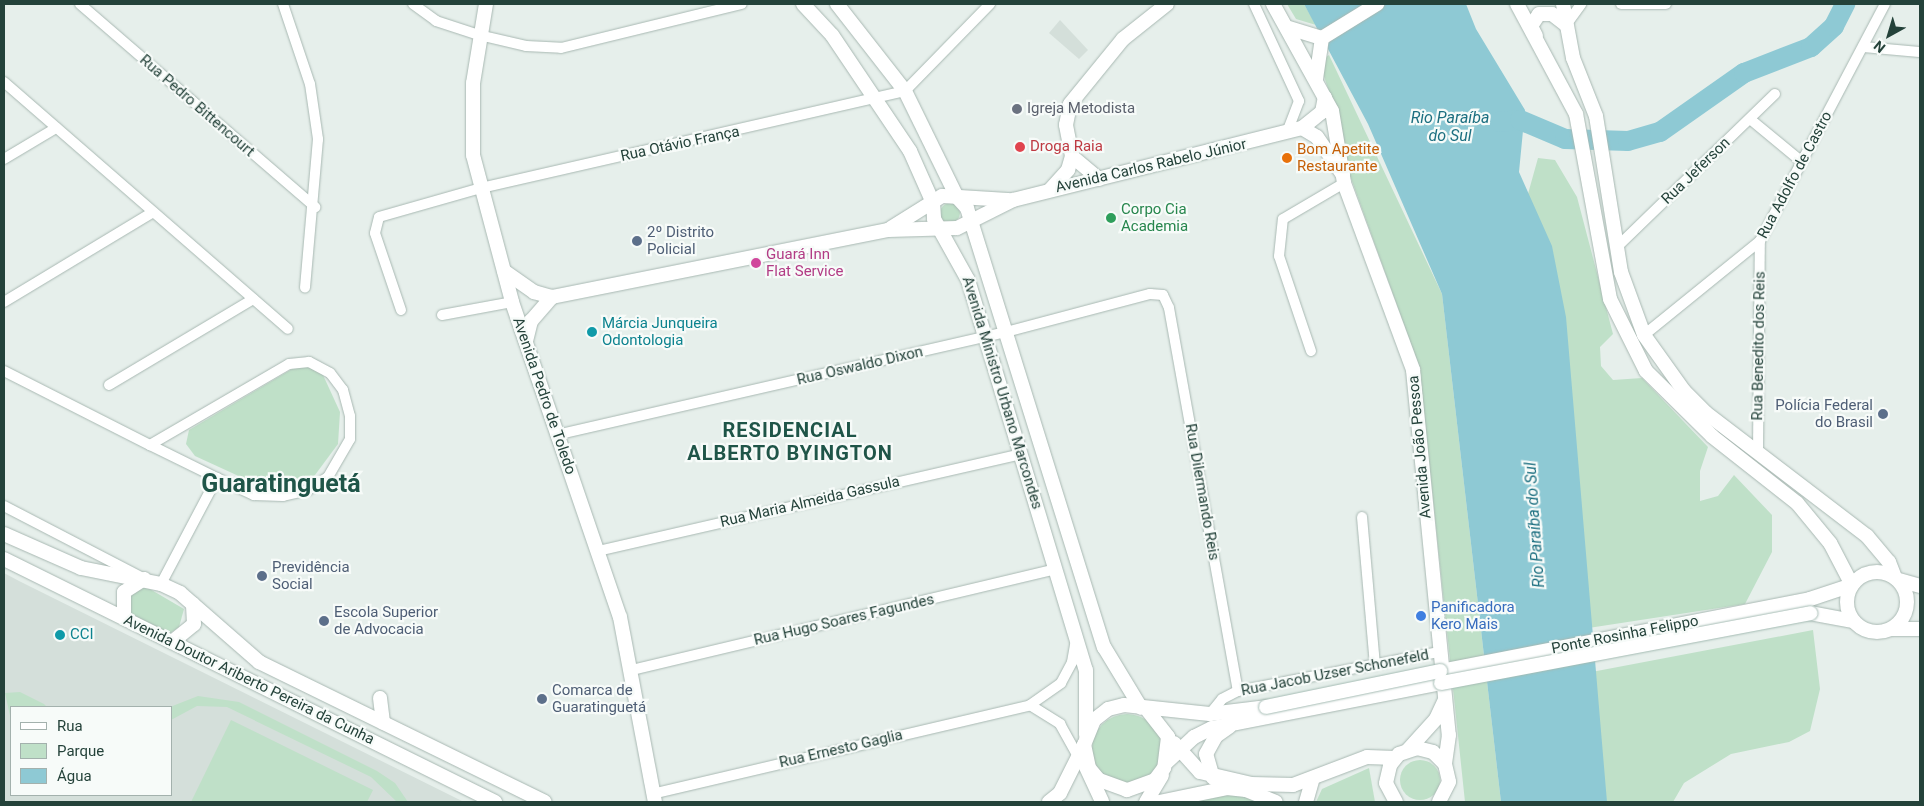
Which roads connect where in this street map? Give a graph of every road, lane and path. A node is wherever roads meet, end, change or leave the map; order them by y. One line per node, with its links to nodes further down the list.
1 (80, 4): 46 (street, Rua Pedro Bittencourt)
2 (283, 4): 46 (street)
3 (413, 4): 21 (street)
4 (486, 4): 21 (street, Avenida Pedro de Toledo)
5 (742, 4): 21 (street)
6 (803, 4): 31 (street, Avenida Ministro Urbano Marcondes)
7 (837, 4): 28 (street, Avenida Ministro Urbano Marcondes)
8 (990, 4): 28 (street)
9 (1167, 4): 36 (street)
10 (1254, 4): 35 (street)
11 (1273, 4): 20 (street, Avenida João Pessoa)
12 (1377, 4): 22 (street)
13 (1518, 4): 24 (street)
14 (1563, 4): 19 (street)
15 (1582, 4): 19 (street)
16 (1622, 4): 17 (street)
17 (1666, 4)
18 (1885, 4): 23 (street, Rua Adolfo de Castro)
19 (1566, 25): 24 (street); 52 (street)
20 (1289, 28): 22 (street); 27 (street, Avenida João Pessoa)
21 (479, 35): 41 (street, Avenida Pedro de Toledo)
22 (1323, 36): 27 (street)
23 (1863, 47): 25 (street); 38 (street, Rua Adolfo de Castro)
24 (1542, 50): 84 (street)
25 (1920, 52)
26 (4, 82): 33 (street)
27 (1316, 83): 30 (street, Avenida João Pessoa)
28 (904, 91): 31 (street, Rua Otávio França); 43 (street, Avenida Ministro Urbano Marcondes)
29 (1775, 94): 32 (street, Rua Jeferson)
30 (1325, 97): 34 (street); 40 (street, Avenida João Pessoa)
31 (879, 100): 41 (street, Rua Otávio França); 45 (street, Avenida Ministro Urbano Marcondes)
32 (1750, 120): 38 (street); 52 (street, Rua Jeferson)
33 (56, 128): 37 (street); 47 (street)
34 (1302, 128): 35 (street); 40 (street, Avenida João Pessoa)
35 (1288, 130): 39 (street, Avenida Carlos Rabelo Júnior)
36 (1072, 156): 39 (street); 42 (street)
37 (4, 159)
38 (1802, 162): 51 (street, Rua Adolfo de Castro)
39 (1099, 179): 42 (street, Avenida Carlos Rabelo Júnior)
40 (1343, 179): 67 (street); 93 (street, Avenida João Pessoa)
41 (481, 188): 53 (street, Avenida Pedro de Toledo); 60 (street, Rua Otávio França)
42 (1049, 190): 44 (street, Avenida Carlos Rabelo Júnior)
43 (957, 197): 44 (street, Avenida Carlos Rabelo Júnior); 45 (street, Avenida Carlos Rabelo Júnior); 48 (street, Avenida Ministro Urbano Marcondes)
44 (1013, 200): 48 (street, Avenida Carlos Rabelo Júnior)
45 (933, 203): 49 (street, Avenida Ministro Urbano Marcondes); 50 (street, Avenida Carlos Rabelo Júnior)
46 (315, 207): 54 (street)
47 (153, 212): 56 (street); 58 (street)
48 (968, 220): 49 (street, Avenida Carlos Rabelo Júnior); 63 (street, Avenida Ministro Urbano Marcondes)
49 (940, 226): 50 (street, Avenida Carlos Rabelo Júnior); 65 (street, Avenida Ministro Urbano Marcondes)
50 (888, 230): 57 (street, Avenida Carlos Rabelo Júnior)
51 (1760, 241): 64 (street, Rua Adolfo de Castro); 72 (street, Rua Benedito dos Reis)
52 (1617, 247): 64 (street)
53 (504, 271): 57 (street); 59 (street, Avenida Pedro de Toledo)
54 (305, 287)
55 (1163, 295): 63 (street, Rua Oswaldo Dixon); 97 (street, Rua Dilermando Reis)
56 (253, 299): 62 (street); 69 (street)
57 (545, 299): 59 (street, Avenida Carlos Rabelo Júnior); 66 (street)
58 (4, 302)
59 (514, 306): 61 (street); 66 (street, Avenida Pedro de Toledo)
60 (401, 310)
61 (442, 315)
62 (288, 329)
63 (1006, 332): 65 (street, Rua Oswaldo Dixon); 101 (street, Avenida Ministro Urbano Marcondes)
64 (1644, 334): 72 (street)
65 (986, 337): 70 (street, Rua Oswaldo Dixon); 73 (street, Avenida Ministro Urbano Marcondes)
66 (526, 341): 70 (street, Avenida Pedro de Toledo)
67 (1311, 351)
68 (4, 371): 71 (street)
69 (109, 385)
70 (556, 435): 78 (street, Avenida Pedro de Toledo)
71 (150, 445): 74 (street); 74 (street)
72 (1758, 452): 82 (street)
73 (1021, 454): 78 (street, Rua Maria Almeida Gassula); 80 (street, Avenida Ministro Urbano Marcondes)
74 (216, 478): 83 (street)
75 (4, 506): 81 (street, Avenida Doutor Ariberto Pereira da Cunha)
76 (1362, 517): 94 (street)
77 (4, 534): 81 (street, Avenida Doutor Ariberto Pereira da Cunha)
78 (598, 551): 95 (street, Avenida Pedro de Toledo)
79 (4, 559): 87 (street, Avenida Doutor Ariberto Pereira da Cunha)
80 (1056, 569): 91 (street, Avenida Ministro Urbano Marcondes); 95 (street, Rua Hugo Soares Fagundes)
81 (144, 579): 83 (street, Avenida Doutor Ariberto Pereira da Cunha); 87 (street)
82 (1897, 579): 84 (street); 85 (street); 89 (street)
83 (161, 584): 86 (street, Avenida Doutor Ariberto Pereira da Cunha)
84 (1852, 585): 88 (street); 96 (street, Ponte Rosinha Felippo)
85 (1920, 586)
86 (194, 604): 92 (street); 104 (street, Avenida Doutor Ariberto Pereira da Cunha)
87 (124, 618): 92 (street, Avenida Doutor Ariberto Pereira da Cunha)
88 (1853, 621): 89 (street); 96 (street, Ponte Rosinha Felippo, bridge)
89 (1892, 629): 90 (street)
90 (1920, 629)
91 (1077, 636): 100 (street); 107 (street, Avenida Ministro Urbano Marcondes)
92 (172, 642): 117 (street, Avenida Doutor Ariberto Pereira da Cunha)
93 (1438, 652): 94 (street, Rua Jacob Uzser Schonefeld); 99 (street, Avenida João Pessoa)
94 (1375, 665): 97 (street, Rua Jacob Uzser Schonefeld)
95 (632, 670): 115 (street, Avenida Pedro de Toledo)
96 (1441, 677): 102 (street)
97 (1238, 691): 103 (street, Rua Jacob Uzser Schonefeld)
98 (380, 698): 104 (street)
99 (1445, 700): 109 (street); 111 (street, Avenida João Pessoa)
100 (1030, 705): 107 (street); 115 (street, Rua Ernesto Gaglia)
101 (1145, 709): 103 (street); 106 (street); 107 (street)
102 (1266, 713): 103 (street); 105 (street)
103 (1210, 714)
104 (383, 723): 118 (street, Avenida Doutor Ariberto Pereira da Cunha)
105 (1232, 725): 108 (street); 113 (street)
106 (1168, 737): 108 (street); 112 (street)
107 (1083, 747): 112 (street); 119 (street); 120 (street, Avenida Ministro Urbano Marcondes)
108 (1180, 748): 112 (street); 113 (street)
109 (1408, 750): 110 (street); 111 (street)
110 (1395, 758): 114 (street); 125 (street)
111 (1445, 764): 116 (street, Avenida João Pessoa)
112 (1166, 765): 121 (street)
113 (1212, 778): 114 (street)
114 (1312, 781): 124 (street)
115 (650, 796)
116 (1451, 796): 126 (street)
117 (495, 802)
118 (545, 802)
119 (1050, 802)
120 (1102, 802)
121 (1146, 802)
122 (1159, 802): 123 (street)
123 (1276, 802)
124 (1306, 802)
125 (1396, 802)
126 (1439, 802)

